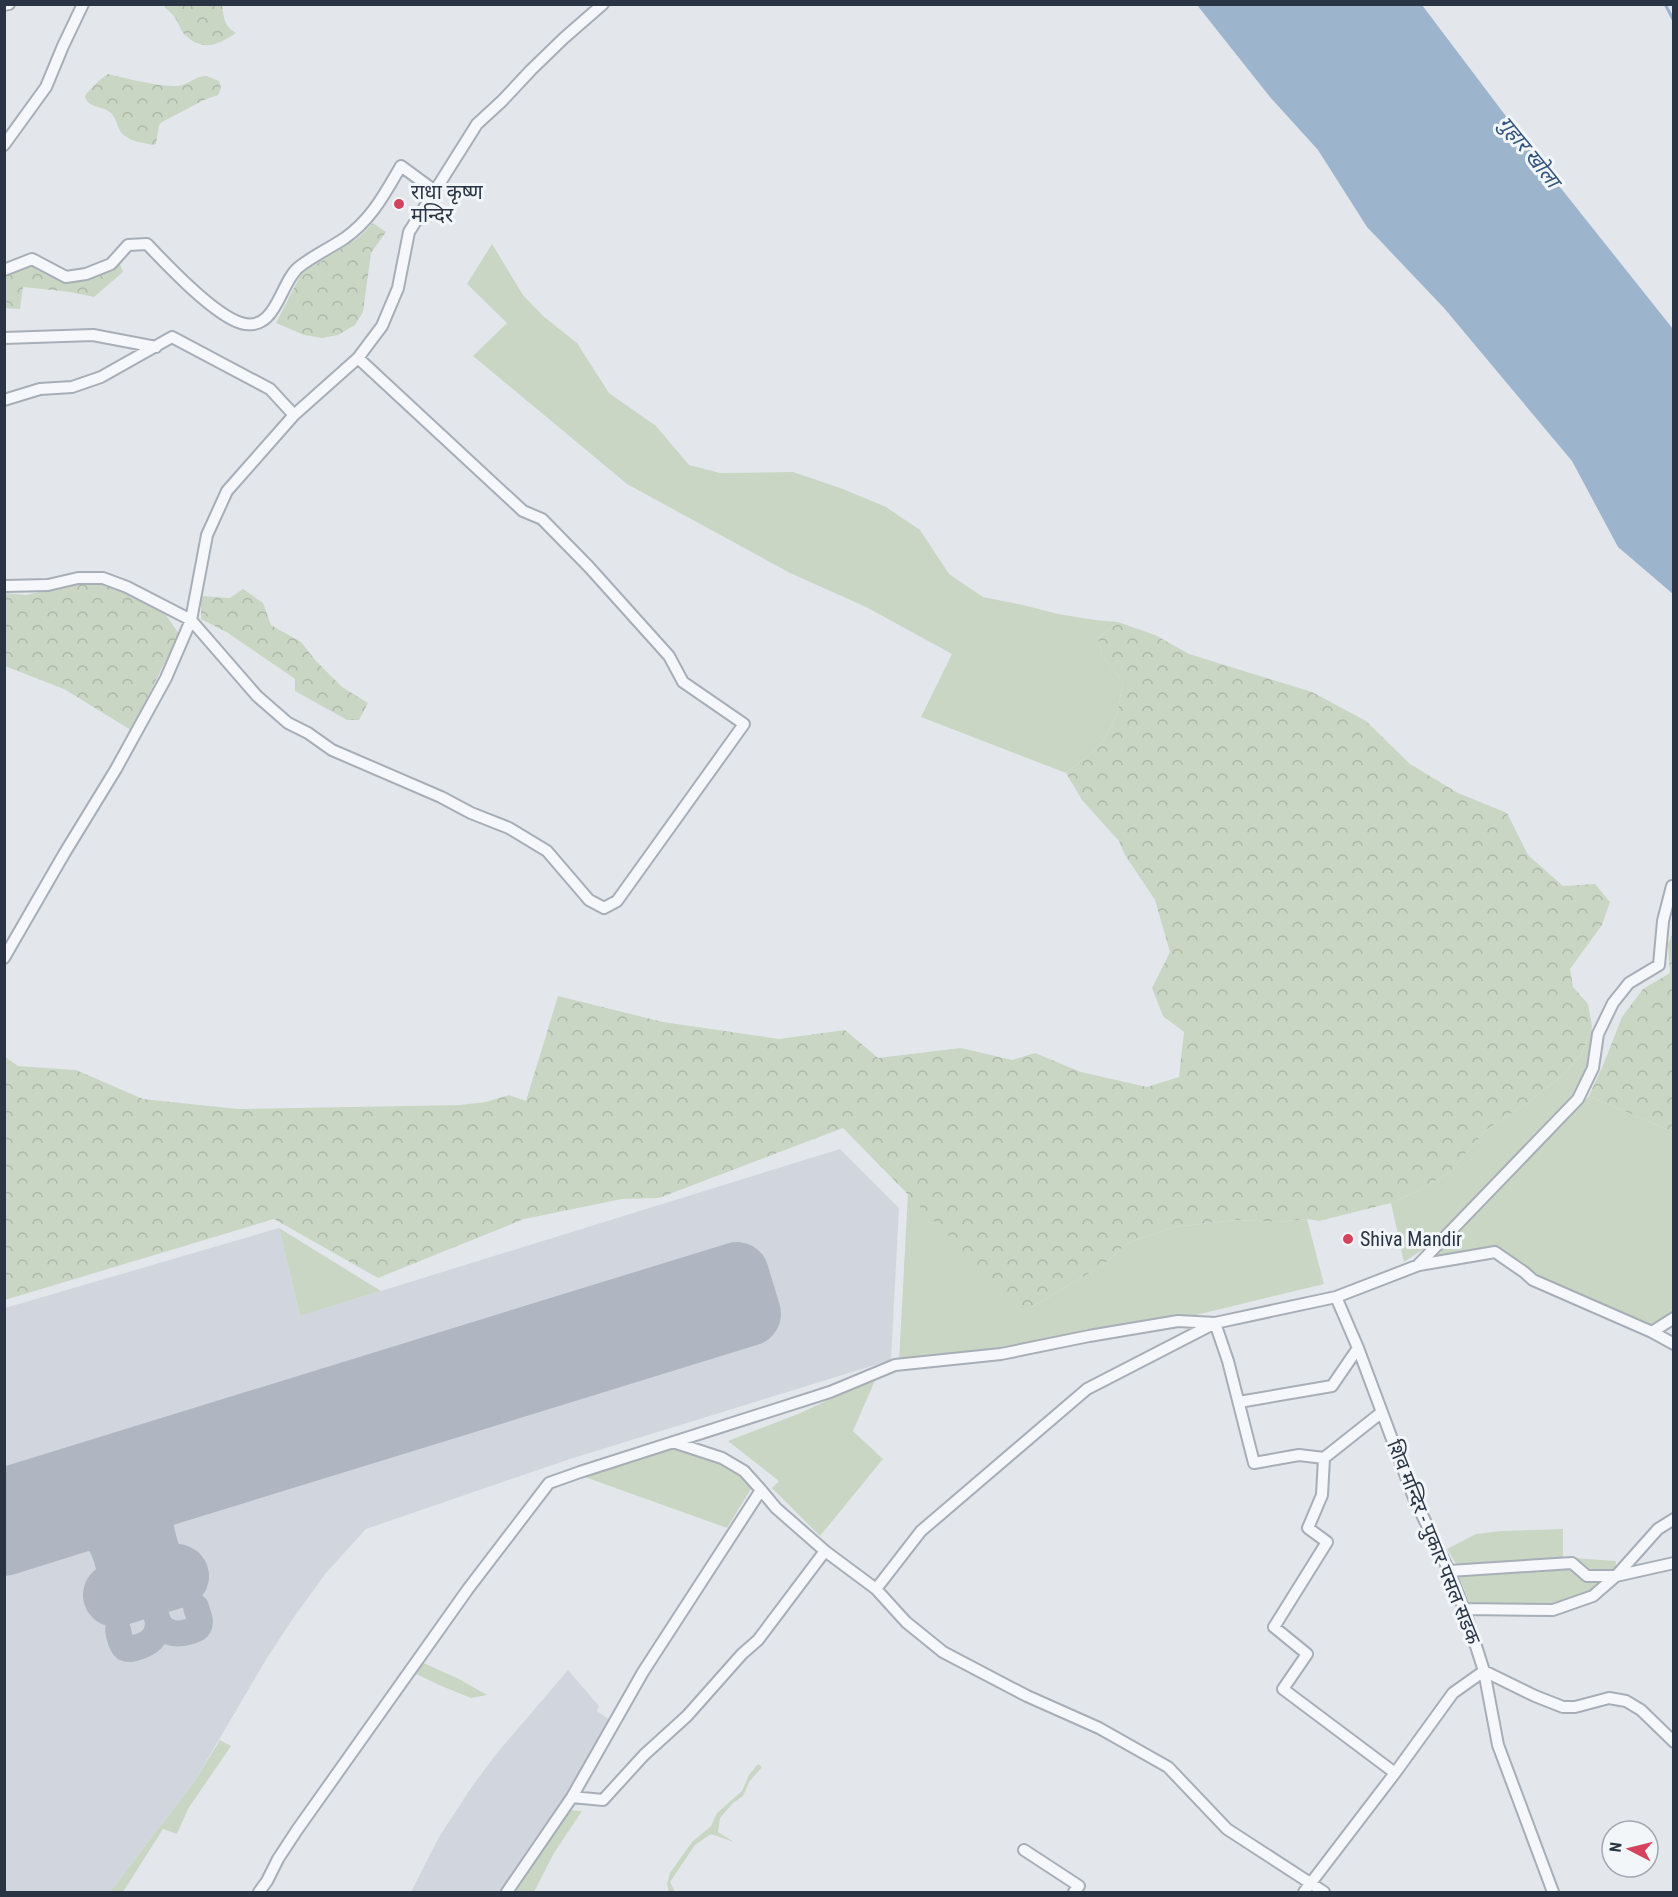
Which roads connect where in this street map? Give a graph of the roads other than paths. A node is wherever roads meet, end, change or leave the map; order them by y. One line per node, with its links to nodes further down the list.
1 (9, 4): 4 (street)
2 (83, 4): 5 (street)
3 (603, 4): 6 (street)
4 (4, 5)
5 (4, 145)
6 (435, 191): 7 (street); 10 (street)
7 (4, 270)
8 (4, 338): 9 (street)
9 (156, 347): 11 (street); 12 (street)
10 (358, 358): 12 (street); 14 (street)
11 (4, 400)
12 (294, 415): 14 (street)
13 (4, 586): 14 (street)
14 (191, 620): 16 (street)
15 (1672, 886): 17 (street)
16 (4, 958)
17 (1419, 1265): 18 (street); 21 (street)
18 (1336, 1297): 20 (street); 23 (street, शिव मन्दिर - पुकार पसल सडक)
19 (1674, 1318): 21 (street)
20 (1215, 1323): 24 (street); 26 (street); 34 (street)
21 (1652, 1332): 22 (street)
22 (1674, 1344)
23 (1358, 1348): 24 (street); 25 (street, शिव मन्दिर - पुकार पसल सडक)
24 (1239, 1402): 27 (street)
25 (1382, 1412): 27 (street); 32 (street, शिव मन्दिर - पुकार पसल सडक)
26 (673, 1442): 28 (street); 43 (street)
27 (1324, 1458): 38 (street)
28 (761, 1490): 30 (street); 39 (street)
29 (1674, 1519): 33 (street)
30 (825, 1551): 34 (street); 39 (street)
31 (1674, 1563): 33 (street)
32 (1449, 1571): 33 (street); 35 (street, शिव मन्दिर - पुकार पसल सडक)
33 (1616, 1576): 35 (street)
34 (876, 1589): 41 (street)
35 (1464, 1609): 36 (street, शिव मन्दिर - पुकार पसल सडक)
36 (1484, 1671): 37 (street); 38 (street); 42 (street, शिव मन्दिर - पुकार पसल सडक)
37 (1674, 1742)
38 (1395, 1773): 41 (street)
39 (572, 1797): 44 (street)
40 (1024, 1850): 45 (street)
41 (1306, 1888): 46 (street)
42 (1553, 1892)
43 (259, 1893)
44 (507, 1893)
45 (1074, 1893)
46 (1324, 1893)

